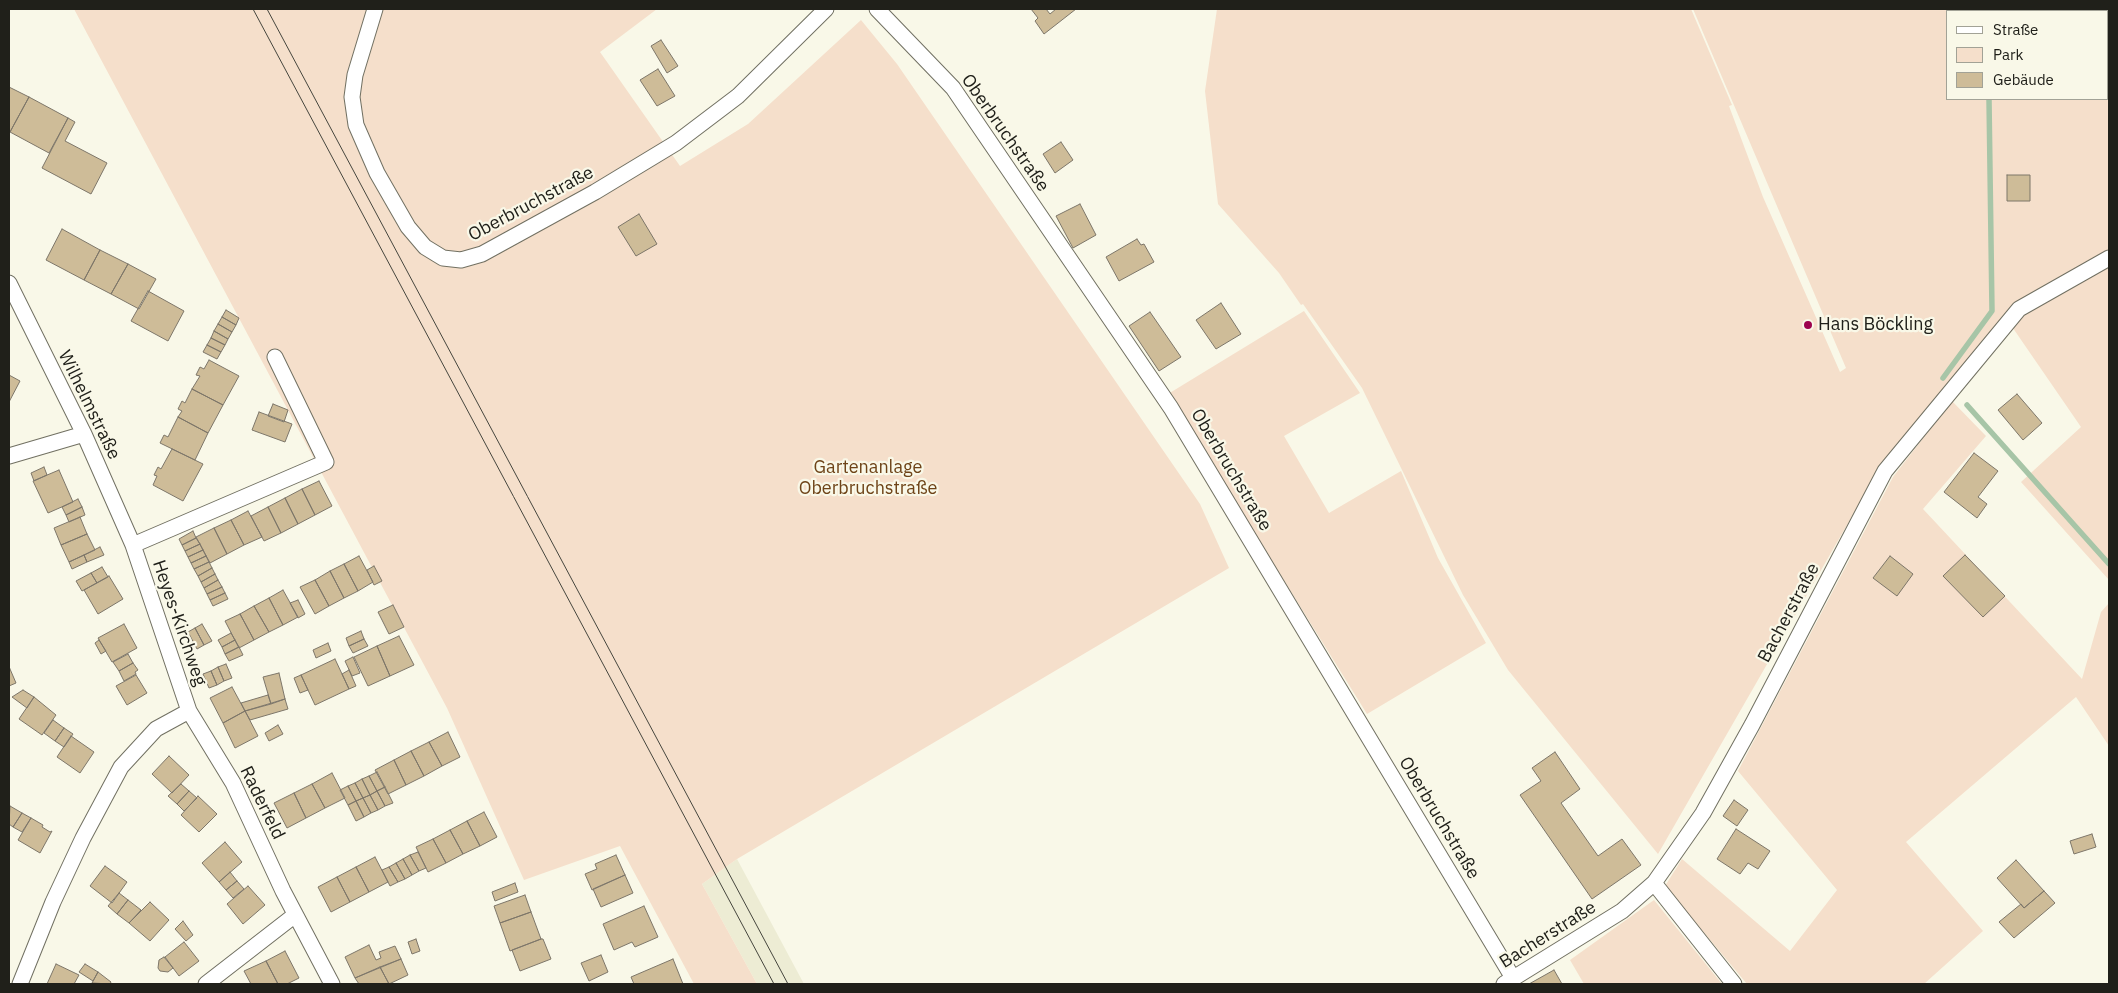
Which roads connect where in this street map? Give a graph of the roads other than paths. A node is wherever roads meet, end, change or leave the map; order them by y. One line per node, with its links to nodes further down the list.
1 (375, 9): 2 (street, Oberbruchstraße)
2 (826, 9)
3 (877, 9): 13 (street, Oberbruchstraße)
4 (2109, 258): 11 (street, Bacherstraße)
5 (9, 283): 7 (street, Wilhelmstraße)
6 (274, 357): 9 (street, Heyes-Kirchweg)
7 (84, 434): 8 (street); 9 (street, Wilhelmstraße)
8 (9, 456)
9 (133, 545): 10 (street, Heyes-Kirchweg)
10 (190, 711): 12 (street, Raderfeld); 14 (street, Heyes-Kirchweg)
11 (1654, 883): 13 (street, Bacherstraße); 17 (street)
12 (295, 915): 15 (street); 16 (street, Raderfeld)
13 (1509, 981)
14 (20, 984)
15 (206, 984)
16 (332, 984)
17 (1734, 984)

